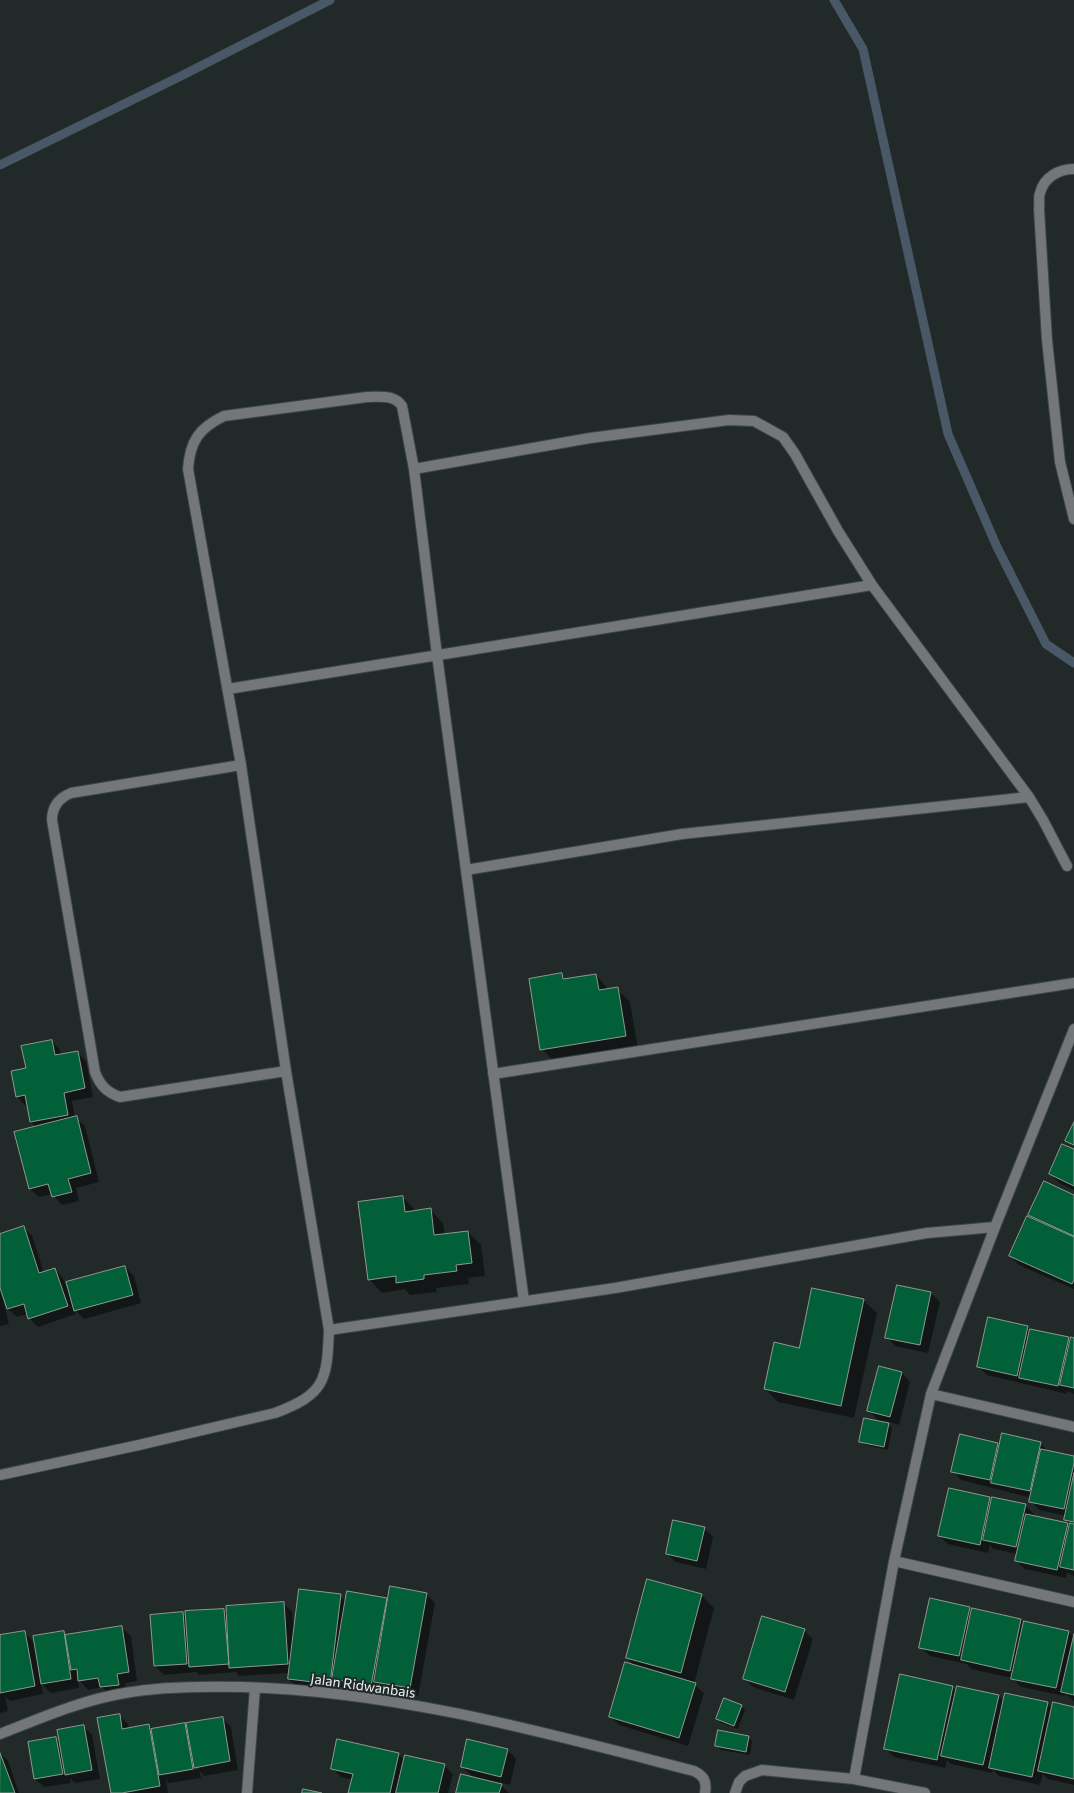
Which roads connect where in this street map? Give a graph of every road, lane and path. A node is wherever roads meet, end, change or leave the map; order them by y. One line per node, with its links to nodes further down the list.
1 (1074, 168): 3 (street)
2 (414, 469): 4 (street); 5 (street); 6 (street)
3 (1074, 519)
4 (872, 585): 5 (street); 8 (street)
5 (437, 655): 6 (street); 10 (street)
6 (228, 689): 7 (street)
7 (241, 765): 13 (street); 13 (street)
8 (1029, 797): 9 (street); 10 (street)
9 (1066, 866)
10 (466, 870): 14 (street)
11 (1074, 983): 14 (street)
12 (1074, 1029): 15 (street)
13 (286, 1071): 17 (street)
14 (492, 1074): 16 (street)
15 (995, 1227): 16 (street); 18 (street)
16 (524, 1302): 17 (street)
17 (329, 1330): 20 (street)
18 (931, 1394): 19 (street); 21 (street)
19 (1074, 1427)
20 (0, 1475)
21 (894, 1561): 22 (street); 25 (street)
22 (1074, 1602)
23 (255, 1688): 24 (street, Jalan Ridwanbais); 26 (street); 27 (street, Jalan Ridwanbais)
24 (0, 1734)
25 (854, 1779): 28 (street); 29 (street)
26 (247, 1793)
27 (705, 1793)
28 (735, 1793)
29 (925, 1793)

